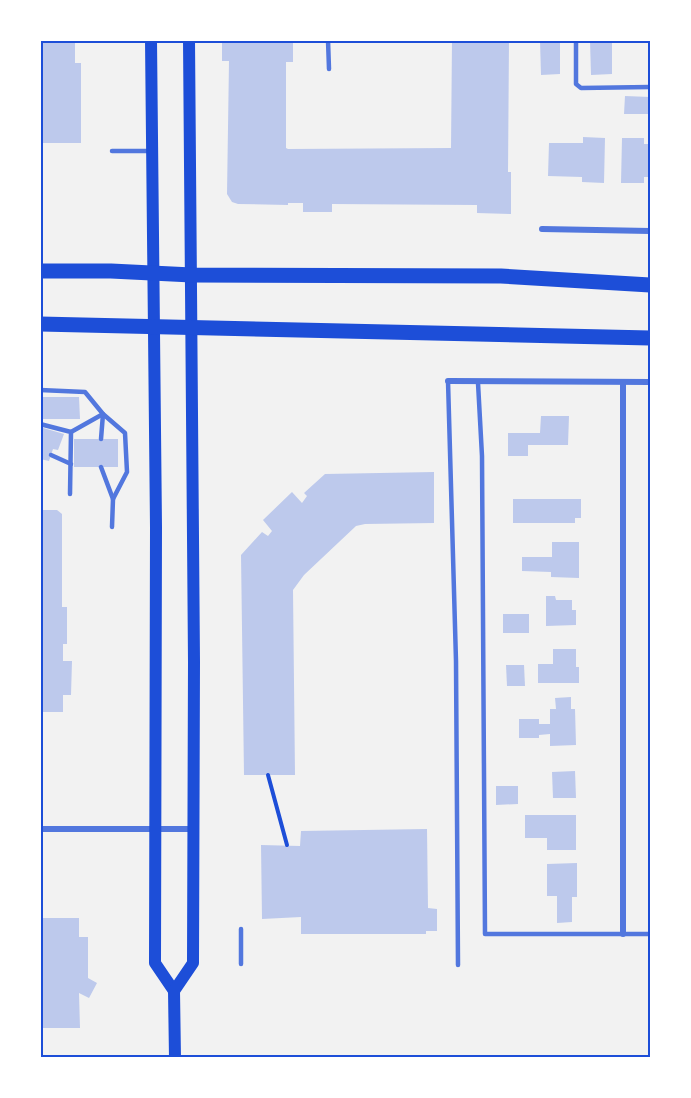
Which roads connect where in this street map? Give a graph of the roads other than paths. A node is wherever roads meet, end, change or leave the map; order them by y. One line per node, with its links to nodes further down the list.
1 (151, 40): 7 (main road)
2 (189, 40): 13 (main road)
3 (328, 40): 5 (lane)
4 (576, 40): 6 (lane)
5 (329, 69)
6 (651, 87)
7 (153, 150): 8 (lane); 12 (main road)
8 (112, 151)
9 (542, 230): 10 (street)
10 (651, 231)
11 (40, 271): 12 (main road)
12 (154, 273): 13 (main road); 16 (main road)
13 (192, 275): 14 (main road); 17 (main road)
14 (651, 285)
15 (40, 324): 16 (main road)
16 (154, 326): 17 (main road); 35 (main road)
17 (191, 328): 18 (main road); 36 (main road)
18 (651, 338)
19 (448, 381): 20 (street); 41 (lane)
20 (478, 382): 21 (street); 38 (lane)
21 (622, 382): 22 (street); 38 (street)
22 (651, 382)
23 (40, 390): 24 (lane)
24 (103, 414): 26 (lane); 27 (lane); 32 (lane)
25 (40, 424): 26 (lane)
26 (71, 432): 29 (lane)
27 (101, 439)
28 (51, 455): 29 (lane)
29 (71, 464): 31 (lane)
30 (101, 467): 32 (lane)
31 (70, 494)
32 (113, 499): 33 (lane)
33 (112, 527)
34 (40, 829): 35 (street)
35 (154, 829): 36 (street); 42 (main road)
36 (192, 829): 42 (main road)
37 (241, 929): 40 (lane)
38 (623, 934): 39 (lane)
39 (651, 934)
40 (241, 964)
41 (458, 965)
42 (174, 991): 43 (main road)
43 (175, 1058)

